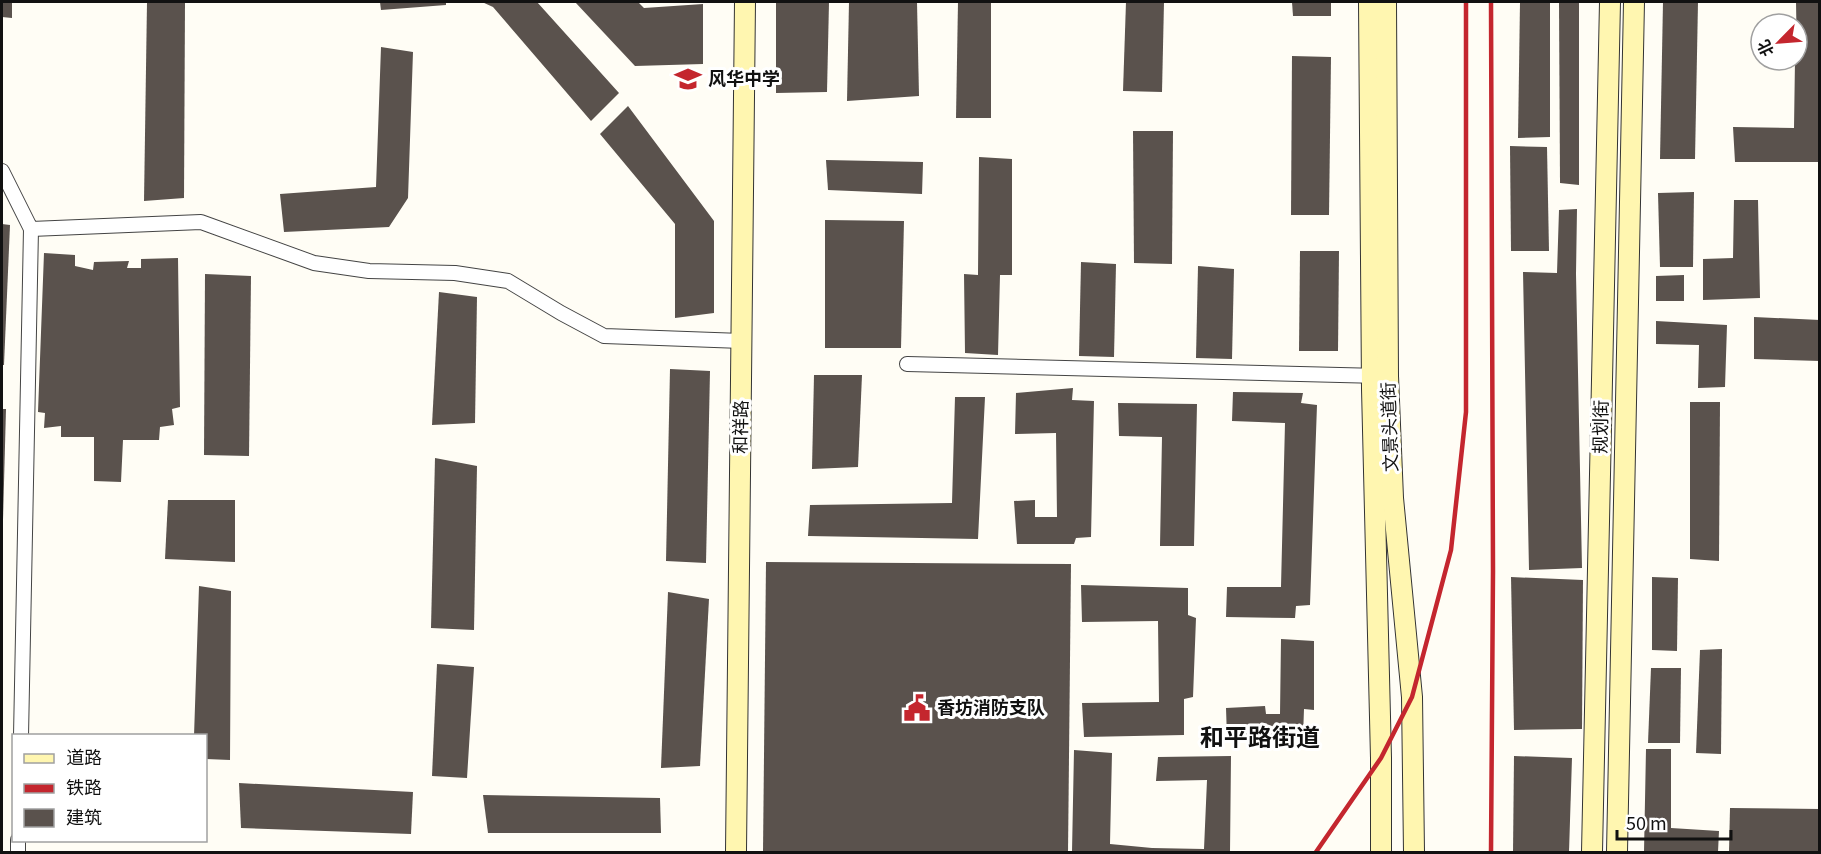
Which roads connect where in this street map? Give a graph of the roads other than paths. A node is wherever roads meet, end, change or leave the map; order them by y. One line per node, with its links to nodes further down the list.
1 (745, 2): 8 (main road, 和祥路)
2 (1369, 2): 10 (main road, 文景头道街)
3 (1386, 2): 10 (main road, 文景头道街)
4 (1610, 2): 15 (main road, 规划街)
5 (1634, 2): 16 (main road, 规划街)
6 (2, 171): 7 (street)
7 (30, 230): 8 (street); 11 (street)
8 (742, 341): 12 (main road, 和祥路)
9 (907, 364): 10 (street)
10 (1380, 376): 13 (main road, 文景头道街); 14 (main road, 文景头道街)
11 (21, 734)
12 (736, 852)
13 (1381, 852)
14 (1414, 852)
15 (1592, 852)
16 (1617, 852)

